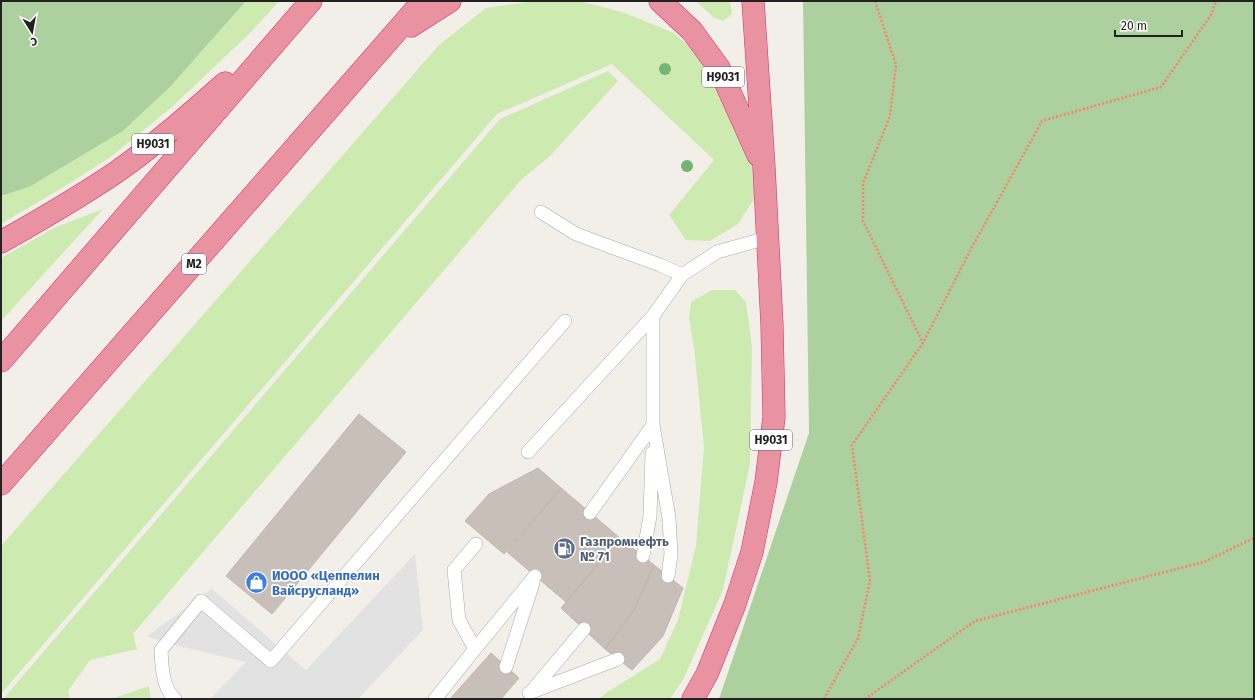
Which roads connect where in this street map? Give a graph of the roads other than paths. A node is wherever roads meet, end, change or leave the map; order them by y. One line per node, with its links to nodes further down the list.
1 (311, 1): 6 (highway)
2 (423, 1): 7 (highway, М2)
3 (450, 1): 7 (highway)
4 (660, 1): 8 (highway, Н9031)
5 (752, 1): 8 (highway, Н9031)
6 (290, 24): 11 (highway, Н9031); 15 (highway)
7 (387, 43): 18 (highway, М2)
8 (764, 167): 10 (highway, Н9031)
9 (541, 212): 12 (lane)
10 (767, 238): 12 (lane); 30 (highway, Н9031)
11 (1, 242)
12 (682, 275): 13 (lane)
13 (653, 316): 16 (lane); 17 (lane)
14 (565, 321): 28 (lane)
15 (1, 361)
16 (653, 425): 19 (lane); 21 (lane); 22 (lane)
17 (528, 452)
18 (1, 484)
19 (590, 513)
20 (476, 544): 24 (lane)
21 (643, 556)
22 (668, 576)
23 (584, 629): 27 (lane)
24 (475, 648): 26 (lane); 29 (lane)
25 (618, 659): 27 (lane)
26 (506, 667)
27 (527, 696)
28 (175, 699)
29 (435, 699)
30 (693, 699)

